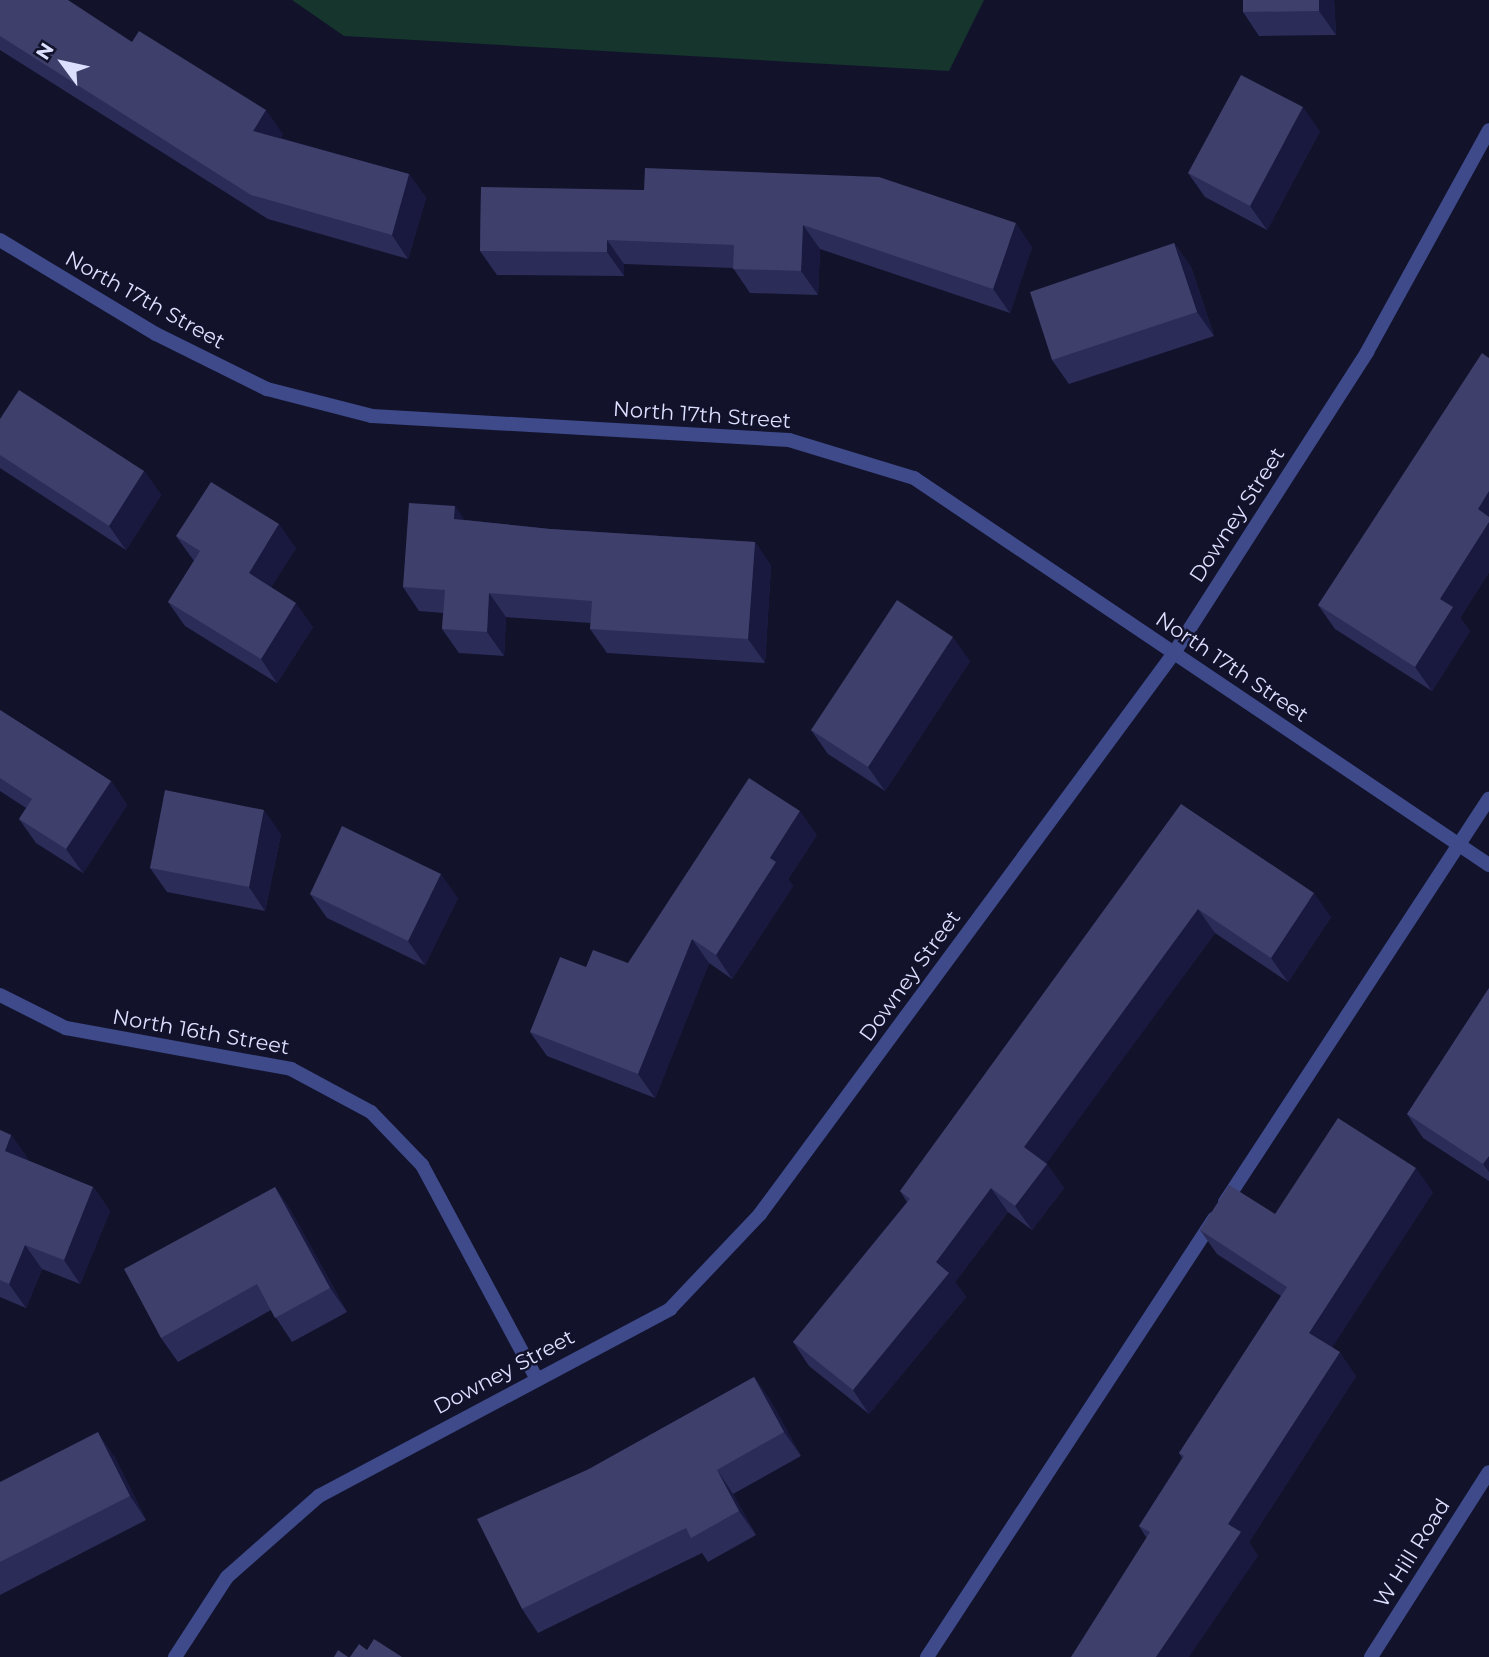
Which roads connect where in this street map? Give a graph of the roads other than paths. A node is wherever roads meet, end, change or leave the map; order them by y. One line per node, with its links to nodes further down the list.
1 (1489, 130): 3 (street, Downey Street)
2 (0, 240): 3 (street, North 17th Street)
3 (1174, 653): 5 (street, North 17th Street); 8 (street, Downey Street)
4 (1489, 799): 5 (street)
5 (1460, 845): 6 (street, North 17th Street); 11 (street)
6 (1489, 865)
7 (0, 995): 8 (street, North 16th Street)
8 (536, 1378): 10 (street, Downey Street)
9 (1489, 1472): 12 (street, W Hill Road)
10 (175, 1657)
11 (927, 1657)
12 (1371, 1657)

